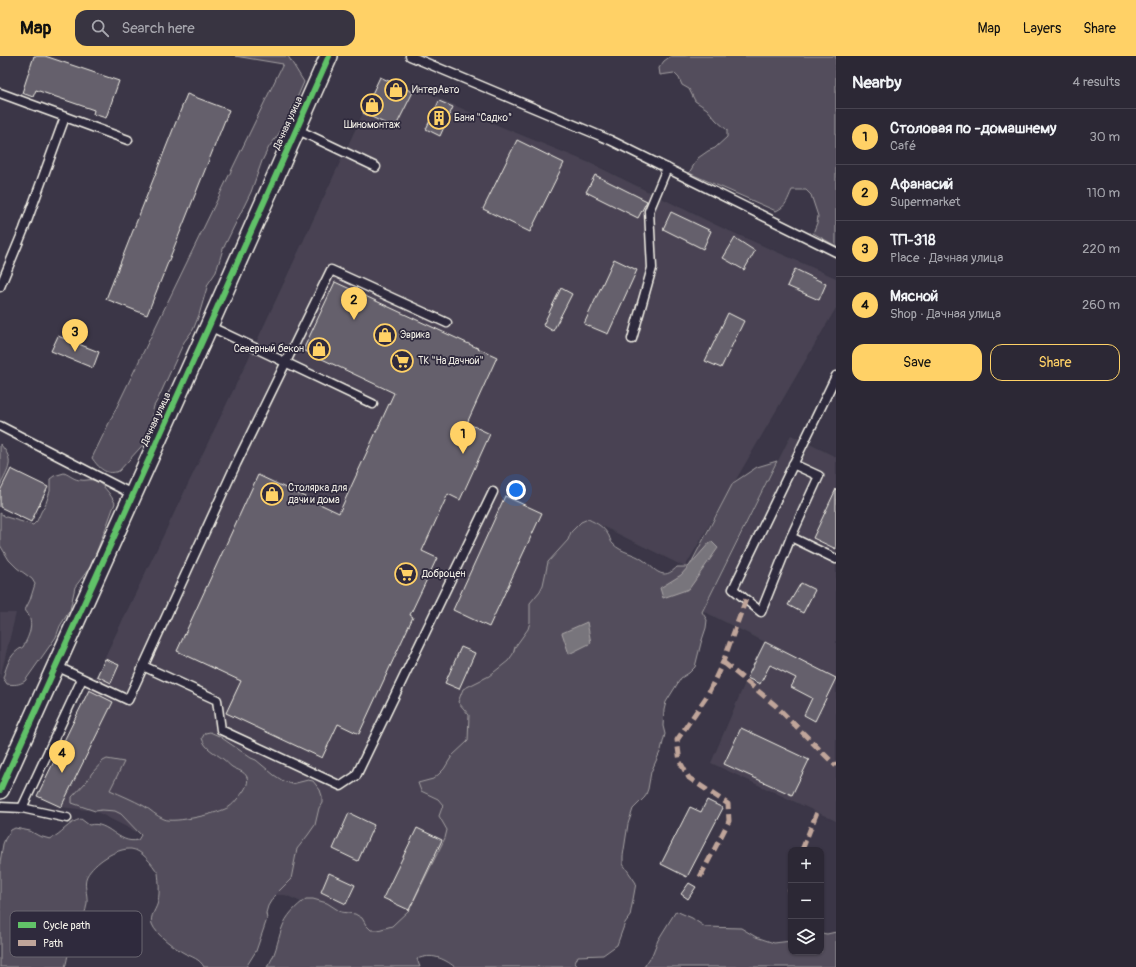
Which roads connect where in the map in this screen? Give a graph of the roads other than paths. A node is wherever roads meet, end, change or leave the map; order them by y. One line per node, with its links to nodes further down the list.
1 (315, 56): 4 (street, Дачная улица)
2 (329, 56): 4 (street, Дачная улица)
3 (410, 56): 10 (lane)
4 (316, 86): 7 (street, Дачная улица)
5 (0, 94): 6 (lane)
6 (65, 117): 8 (lane); 12 (lane)
7 (296, 129): 9 (lane); 14 (street, Дачная улица)
8 (128, 140)
9 (376, 167)
10 (667, 168): 11 (lane); 15 (lane)
11 (836, 252)
12 (0, 287)
13 (447, 323): 16 (lane)
14 (209, 326): 16 (lane); 22 (street, Дачная улица)
15 (632, 339)
16 (287, 363): 18 (lane); 26 (lane)
17 (836, 376): 20 (lane)
18 (373, 404)
19 (0, 426): 22 (lane)
20 (793, 464): 23 (lane); 23 (lane)
21 (493, 492): 26 (lane)
22 (132, 494): 25 (street, Дачная улица)
23 (791, 537): 24 (lane)
24 (836, 559)
25 (56, 666): 27 (lane); 28 (street, Дачная улица)
26 (143, 666): 27 (lane)
27 (82, 678): 30 (lane)
28 (0, 790)
29 (0, 807): 30 (lane)
30 (22, 808): 31 (lane)
31 (67, 818)

